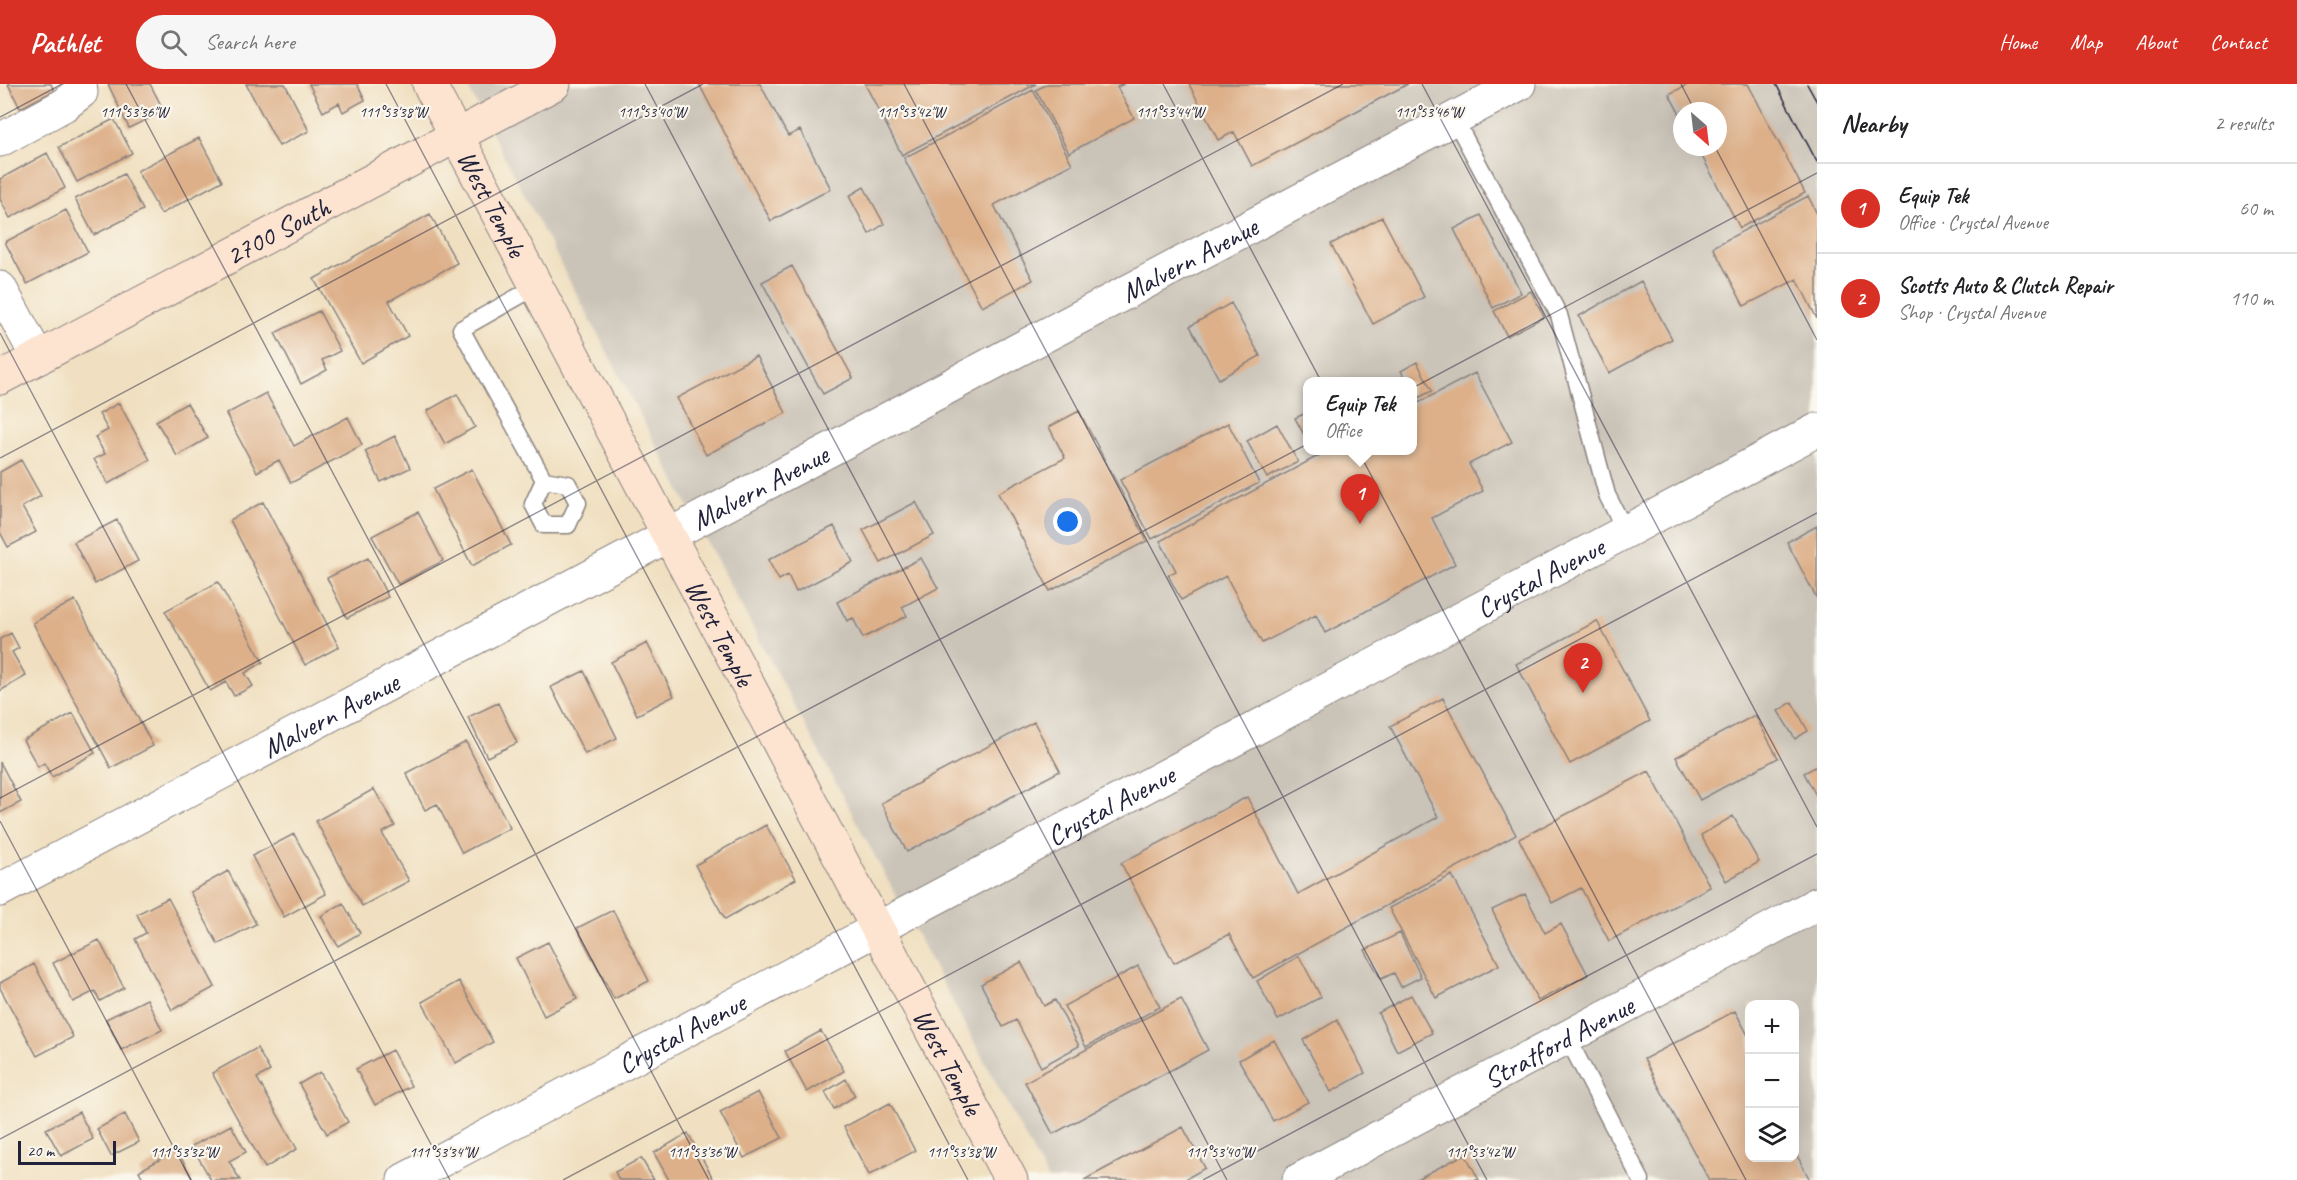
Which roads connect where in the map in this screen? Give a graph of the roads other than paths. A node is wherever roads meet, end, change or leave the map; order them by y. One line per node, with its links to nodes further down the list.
1 (80, 84): 7 (street)
2 (429, 84): 6 (street, West Temple)
3 (554, 84): 6 (street, 2700 South)
4 (1519, 84): 5 (street, Malvern Avenue)
5 (1454, 118): 14 (lane); 15 (street, Malvern Avenue)
6 (456, 135): 8 (street, West Temple); 10 (street, 2700 South)
7 (0, 140)
8 (537, 286): 13 (lane); 15 (street, West Temple)
9 (0, 288): 10 (street)
10 (38, 357): 11 (street, 2700 South)
11 (0, 378)
12 (1817, 430): 14 (street, Crystal Avenue)
13 (544, 480)
14 (1626, 532): 18 (street, Crystal Avenue)
15 (669, 535): 16 (street, Malvern Avenue); 18 (street, West Temple)
16 (0, 890)
17 (1817, 904): 19 (street, Stratford Avenue)
18 (878, 928): 20 (street, Crystal Avenue); 21 (street, West Temple)
19 (1567, 1037): 22 (street, Stratford Avenue); 23 (lane)
20 (404, 1180)
21 (1011, 1180)
22 (1299, 1180)
23 (1641, 1180)

